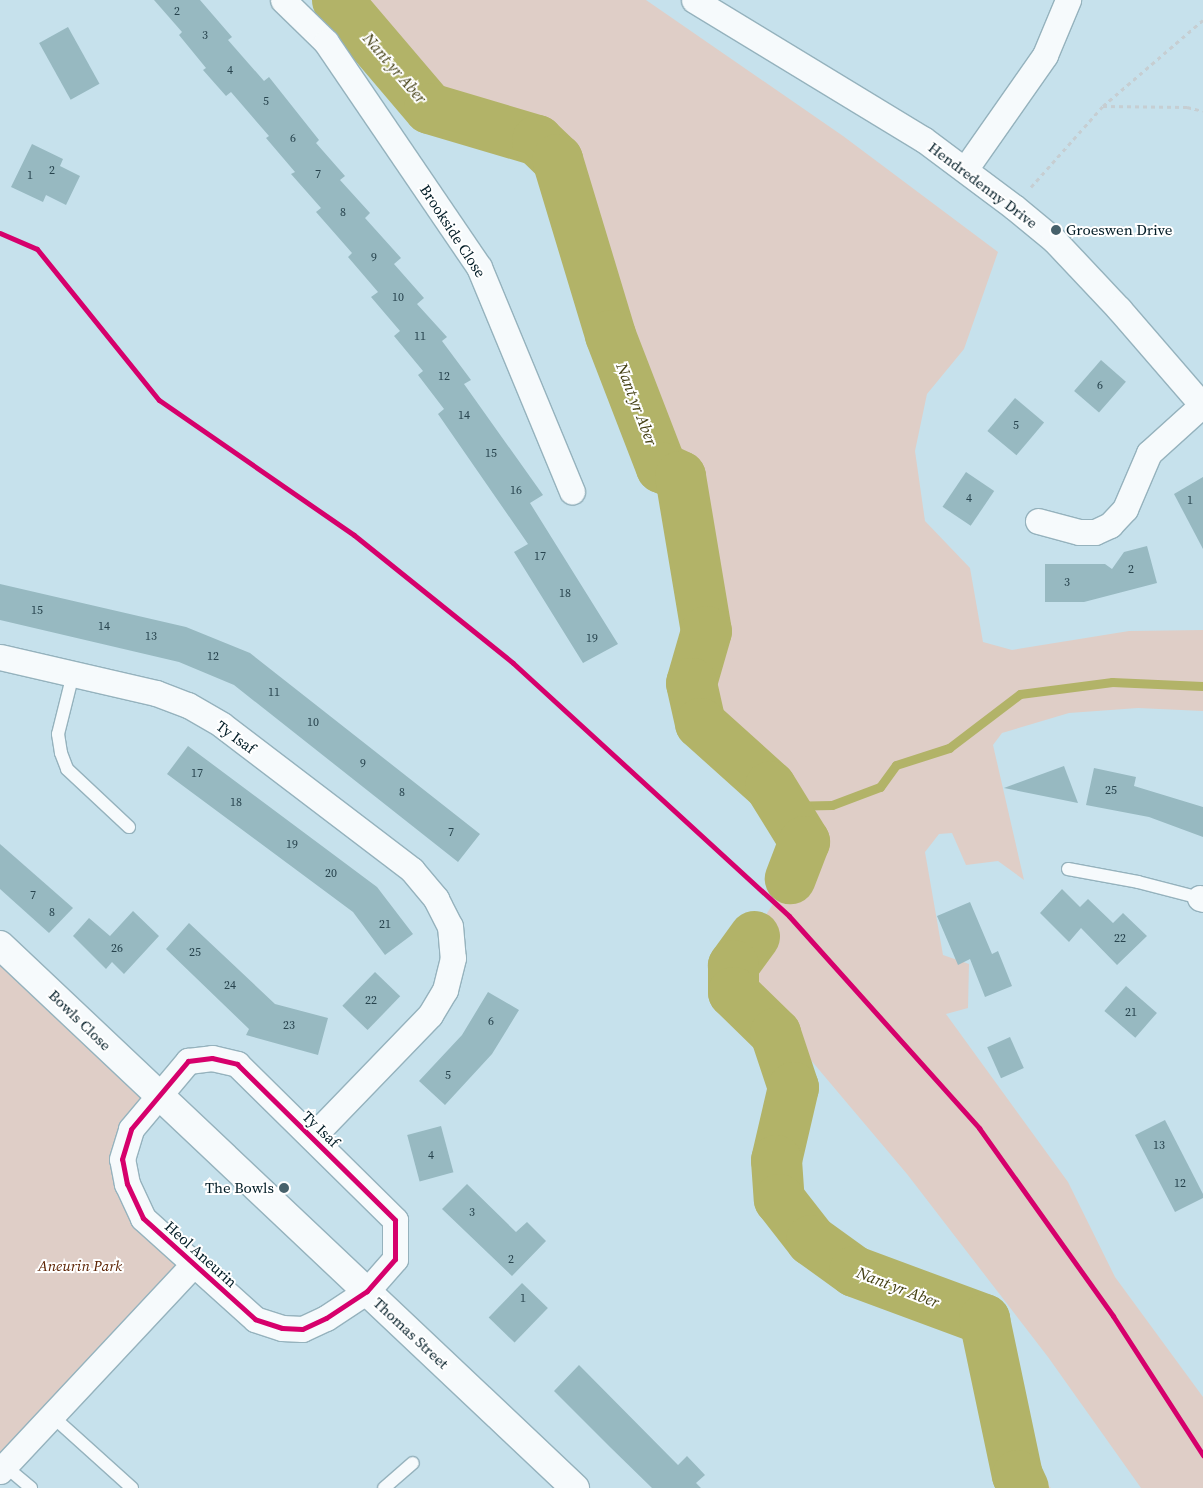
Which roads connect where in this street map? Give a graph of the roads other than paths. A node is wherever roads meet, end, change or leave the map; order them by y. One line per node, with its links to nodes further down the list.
1 (283, 0): 6 (street, Brookside Close)
2 (694, 0): 4 (street, Hendredenny Drive)
3 (1068, 0): 4 (street)
4 (966, 168): 5 (street, Hendredenny Drive)
5 (1203, 405): 7 (street)
6 (572, 492)
7 (1038, 521)
8 (0, 657): 9 (street, Ty Isaf)
9 (73, 674): 10 (lane); 15 (street, Ty Isaf)
10 (129, 827)
11 (1068, 869): 12 (lane)
12 (1202, 899)
13 (0, 945): 14 (main road, Bowls Close)
14 (160, 1095): 15 (street, Ty Isaf); 16 (street, Heol Aneurin); 17 (main road, Thomas Street)
15 (312, 1137): 17 (street, Ty Isaf)
16 (193, 1266): 17 (street, Heol Aneurin); 18 (street, Heol Aneurin)
17 (367, 1291): 24 (main road, Thomas Street)
18 (51, 1415): 20 (street, Heol Aneurin); 22 (lane)
19 (413, 1463): 23 (lane)
20 (2, 1468): 21 (lane)
21 (31, 1488)
22 (132, 1488)
23 (384, 1488)
24 (575, 1488)

